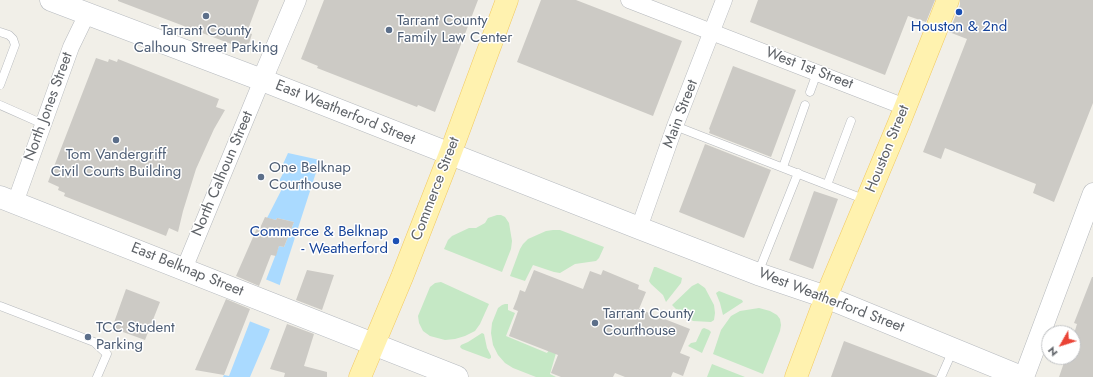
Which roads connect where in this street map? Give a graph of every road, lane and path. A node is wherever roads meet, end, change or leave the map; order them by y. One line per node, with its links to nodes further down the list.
1 (51, 0): 7 (main road, East Weatherford Street)
2 (296, 0): 11 (street)
3 (507, 0): 20 (main road, Commerce Street)
4 (629, 0): 9 (street, West 1st Street)
5 (724, 0): 9 (street, Main Street)
6 (948, 0): 16 (main road, Houston Street)
7 (90, 7): 11 (main road, East Weatherford Street); 18 (street, North Jones Street)
8 (0, 32): 12 (lane)
9 (712, 32): 10 (street, West 1st Street); 19 (street, Main Street)
10 (817, 72): 13 (lane); 16 (street, West 1st Street)
11 (262, 80): 20 (main road, East Weatherford Street); 28 (street, North Calhoun Street)
12 (0, 85)
13 (810, 92)
14 (0, 105): 18 (lane)
15 (805, 105): 21 (lane)
16 (905, 107): 26 (main road, Houston Street)
17 (851, 121): 23 (lane)
18 (43, 124): 25 (street, North Jones Street)
19 (675, 126): 21 (lane); 27 (street, Main Street)
20 (450, 154): 27 (main road, East Weatherford Street); 32 (main road, Commerce Street)
21 (783, 167): 22 (lane)
22 (798, 173): 23 (lane); 29 (lane)
23 (827, 185): 26 (lane)
24 (1093, 193): 39 (street)
25 (8, 200): 28 (main road, East Belknap Street)
26 (866, 200): 30 (main road, Houston Street)
27 (639, 228): 29 (main road, West Weatherford Street)
28 (184, 269): 32 (main road, East Belknap Street)
29 (758, 274): 30 (main road, West Weatherford Street)
30 (826, 297): 33 (main road, West Weatherford Street); 37 (main road, Houston Street)
31 (0, 306): 34 (lane)
32 (374, 344): 35 (main road, Commerce Street); 36 (main road, East Belknap Street)
33 (953, 349): 38 (lane); 39 (main road, West Weatherford Street)
34 (97, 377)
35 (360, 377)
36 (456, 377)
37 (796, 377)
38 (941, 377)
39 (1023, 377)

